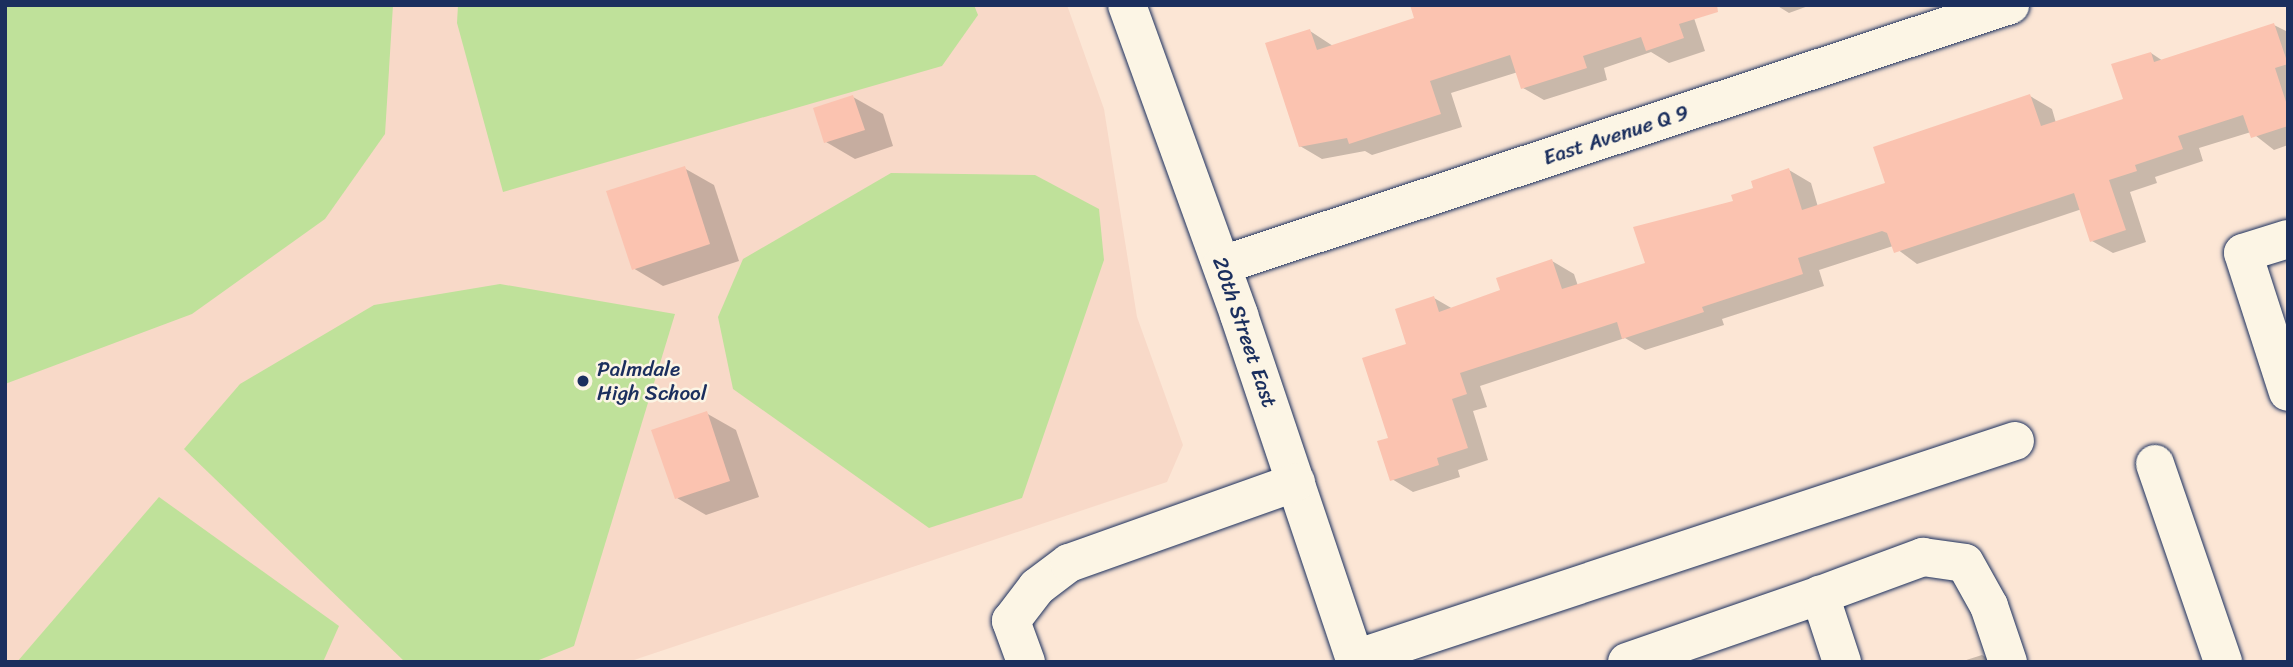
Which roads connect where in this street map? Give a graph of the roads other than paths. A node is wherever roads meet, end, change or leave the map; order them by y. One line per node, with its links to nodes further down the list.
1 (1127, 5): 4 (street, 20th Street East)
2 (2010, 5): 4 (street, East Avenue Q 9)
3 (2288, 239): 5 (street)
4 (1222, 265): 8 (street, 20th Street East)
5 (2288, 392)
6 (2015, 441): 10 (street)
7 (2155, 464): 15 (street)
8 (1296, 482): 10 (street, 20th Street East); 11 (street)
9 (1820, 595): 12 (street); 13 (street); 14 (street)
10 (1355, 660)
11 (1026, 662)
12 (1627, 662)
13 (1842, 662)
14 (2008, 662)
15 (2223, 662)

